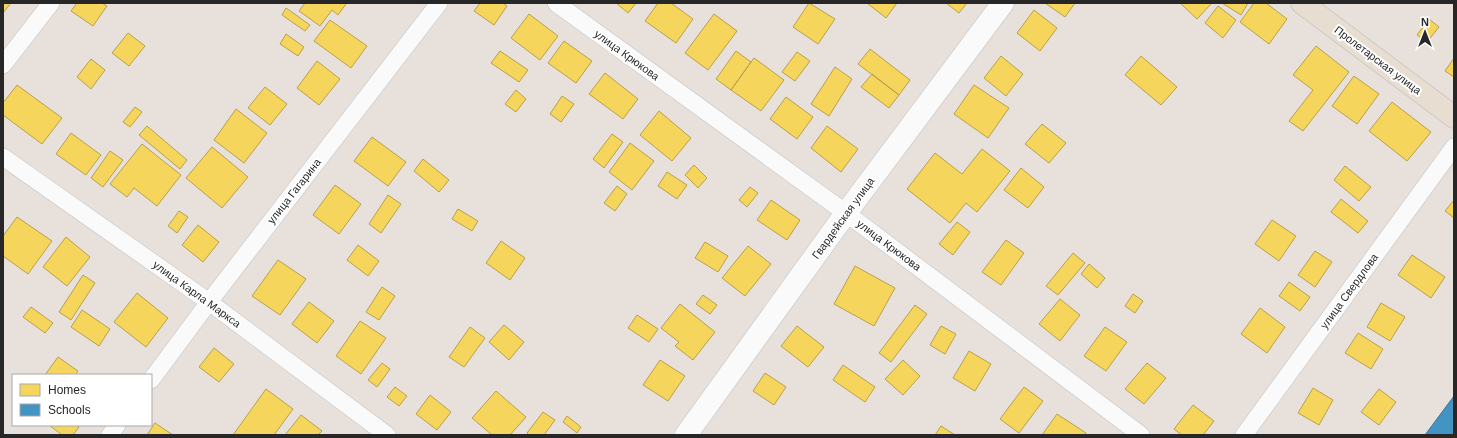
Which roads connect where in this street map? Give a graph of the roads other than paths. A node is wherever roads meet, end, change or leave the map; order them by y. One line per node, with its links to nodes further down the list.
1 (51, 3): 6 (street)
2 (439, 3): 11 (street, улица Гагарина)
3 (556, 3): 10 (street, улица Крюкова)
4 (1003, 3): 10 (street, Гвардейская улица)
5 (1302, 3): 7 (main road, Пролетарская улица)
6 (3, 65)
7 (1454, 116)
8 (1454, 146): 18 (street, улица Свердлова)
9 (3, 157): 11 (street, улица Карла Маркса)
10 (846, 213): 16 (street, Гвардейская улица); 17 (street, улица Крюкова)
11 (209, 302): 12 (street, улица Гагарина); 15 (street, улица Карла Маркса)
12 (152, 379)
13 (116, 426): 14 (street)
14 (110, 435)
15 (388, 435)
16 (686, 435)
17 (1141, 435)
18 (1244, 435)

